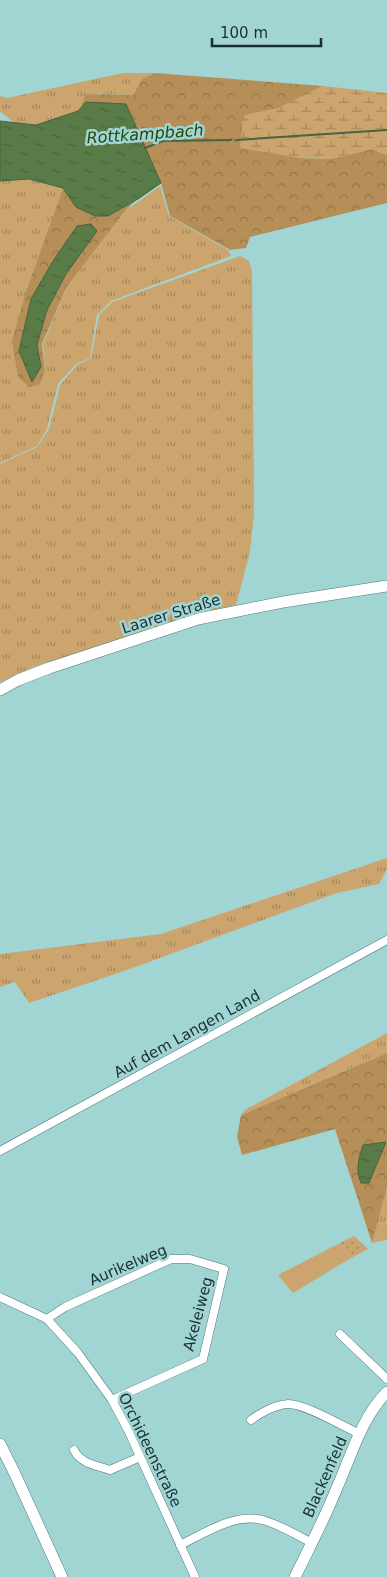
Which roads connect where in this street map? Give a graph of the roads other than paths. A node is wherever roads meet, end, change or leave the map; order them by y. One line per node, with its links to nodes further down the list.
1 (387, 586): 2 (street, Laarer Straße)
2 (0, 690)
3 (387, 940): 4 (street, Auf dem Langen Land)
4 (0, 1151)
5 (224, 1269): 7 (street, Aurikelweg); 11 (street, Akeleiweg)
6 (0, 1297): 7 (street, Orchideenstraße)
7 (47, 1319): 11 (street, Orchideenstraße)
8 (340, 1334): 9 (street)
9 (387, 1379)
10 (387, 1392): 13 (street, Blackenfeld)
11 (112, 1400): 16 (street, Orchideenstraße)
12 (251, 1420): 13 (street)
13 (360, 1434): 17 (street, Blackenfeld)
14 (0, 1444): 19 (street)
15 (74, 1450): 16 (street)
16 (140, 1457): 18 (street, Orchideenstraße)
17 (312, 1543): 18 (street); 21 (street, Blackenfeld)
18 (180, 1545): 20 (street, Orchideenstraße)
19 (62, 1577)
20 (195, 1577)
21 (295, 1577)

